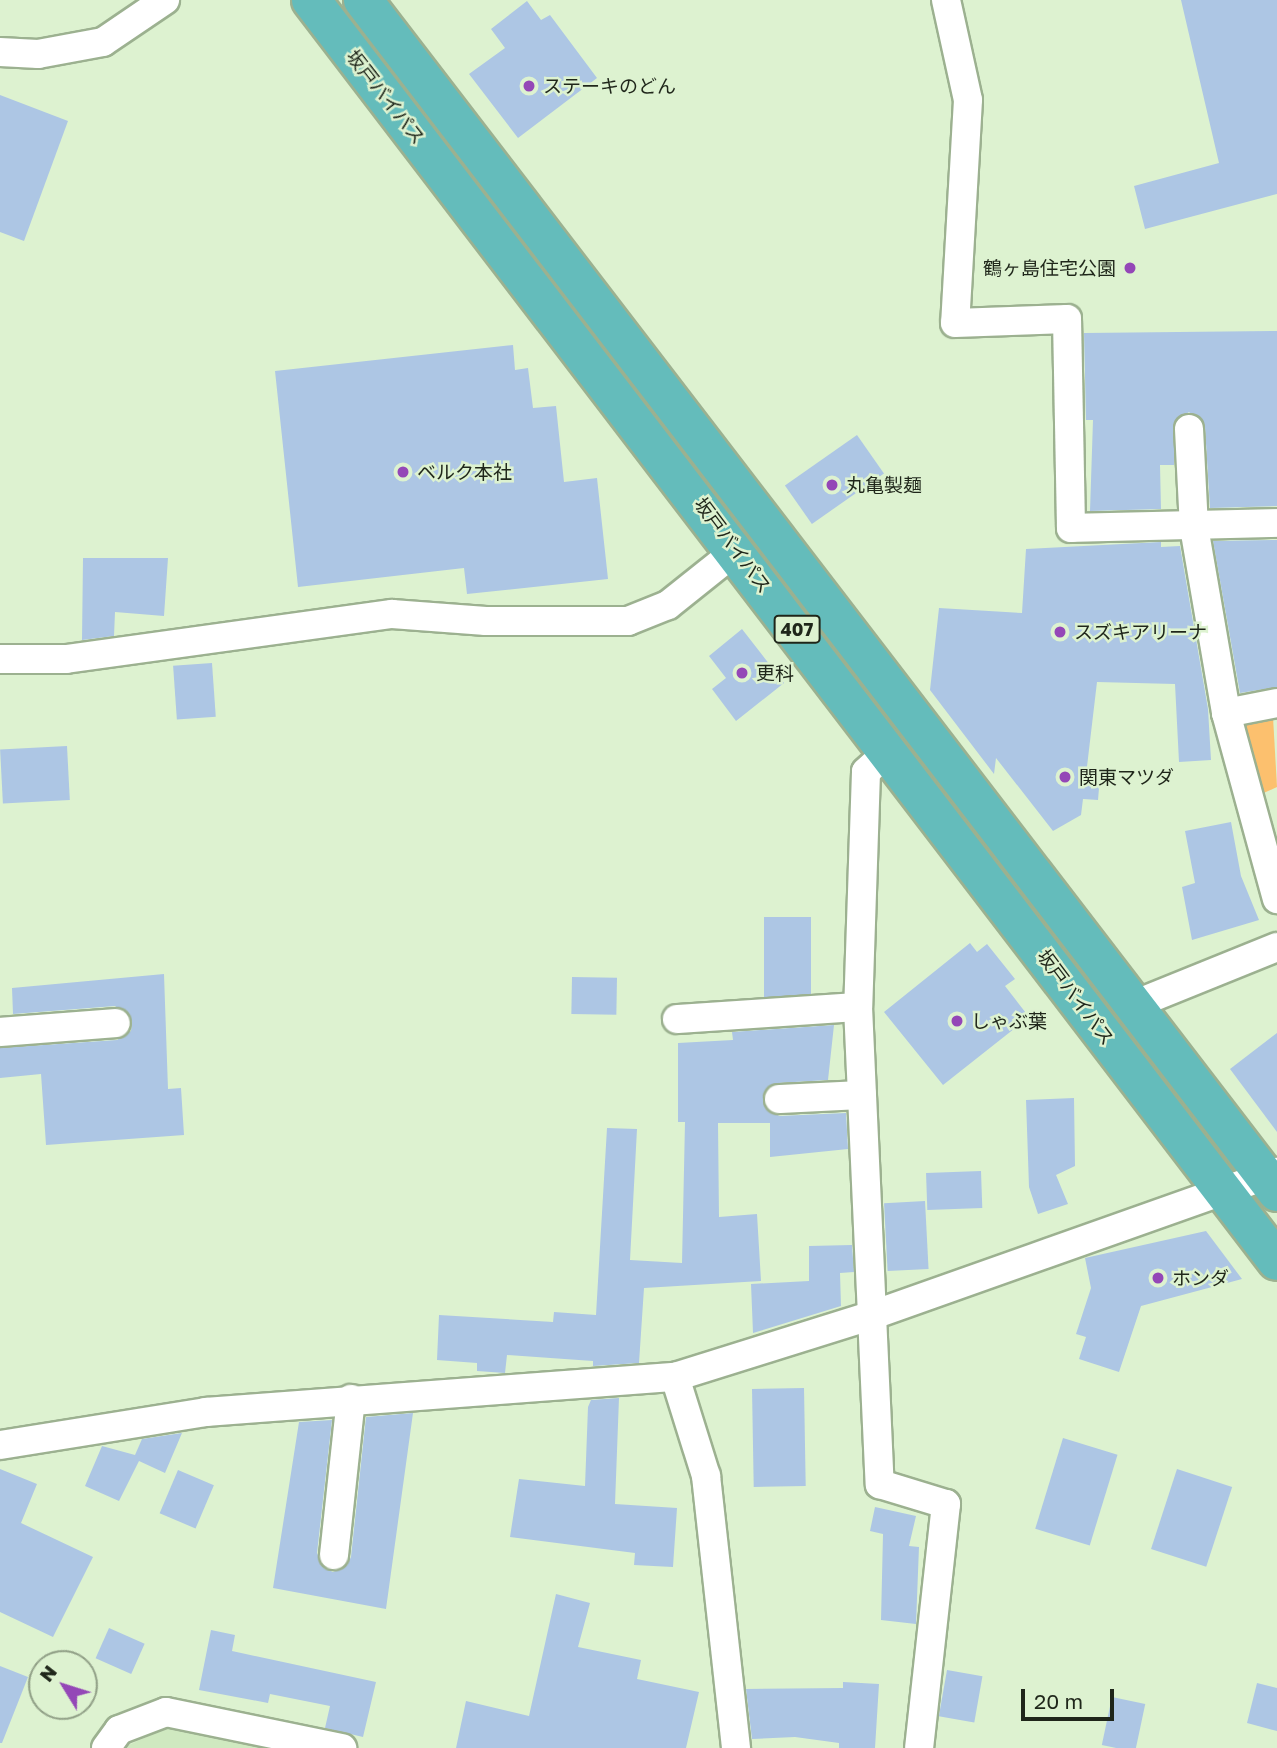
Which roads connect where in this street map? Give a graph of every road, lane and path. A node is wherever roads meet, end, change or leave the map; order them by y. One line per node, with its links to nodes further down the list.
1 (165, 0): 5 (street)
2 (311, 0): 9 (highway, 坂戸バイパス / 407)
3 (363, 0): 16 (highway, 坂戸バイパス / 407)
4 (946, 0): 8 (street)
5 (0, 52)
6 (1189, 429): 8 (street)
7 (1277, 523): 8 (street)
8 (1194, 527): 12 (street)
9 (737, 550): 10 (street); 13 (highway, 坂戸バイパス / 407)
10 (0, 659)
11 (1277, 704): 12 (street)
12 (1226, 713): 14 (street)
13 (889, 751): 17 (street); 24 (highway, 坂戸バイパス / 407)
14 (1277, 899)
15 (1277, 947): 16 (street)
16 (1136, 1004): 23 (highway, 坂戸バイパス / 407)
17 (858, 1007): 18 (street); 21 (street)
18 (677, 1019)
19 (116, 1023): 20 (street)
20 (0, 1032)
21 (862, 1095): 22 (street); 26 (street)
22 (779, 1099)
23 (1273, 1180): 24 (street)
24 (1226, 1194): 25 (highway, 坂戸バイパス / 407); 26 (street)
25 (1277, 1261)
26 (870, 1316): 27 (street); 34 (street)
27 (675, 1377): 28 (street); 33 (street)
28 (351, 1399): 29 (street); 30 (street)
29 (0, 1445)
30 (334, 1555)
31 (106, 1748): 32 (street)
32 (342, 1748)
33 (736, 1748)
34 (919, 1748)

